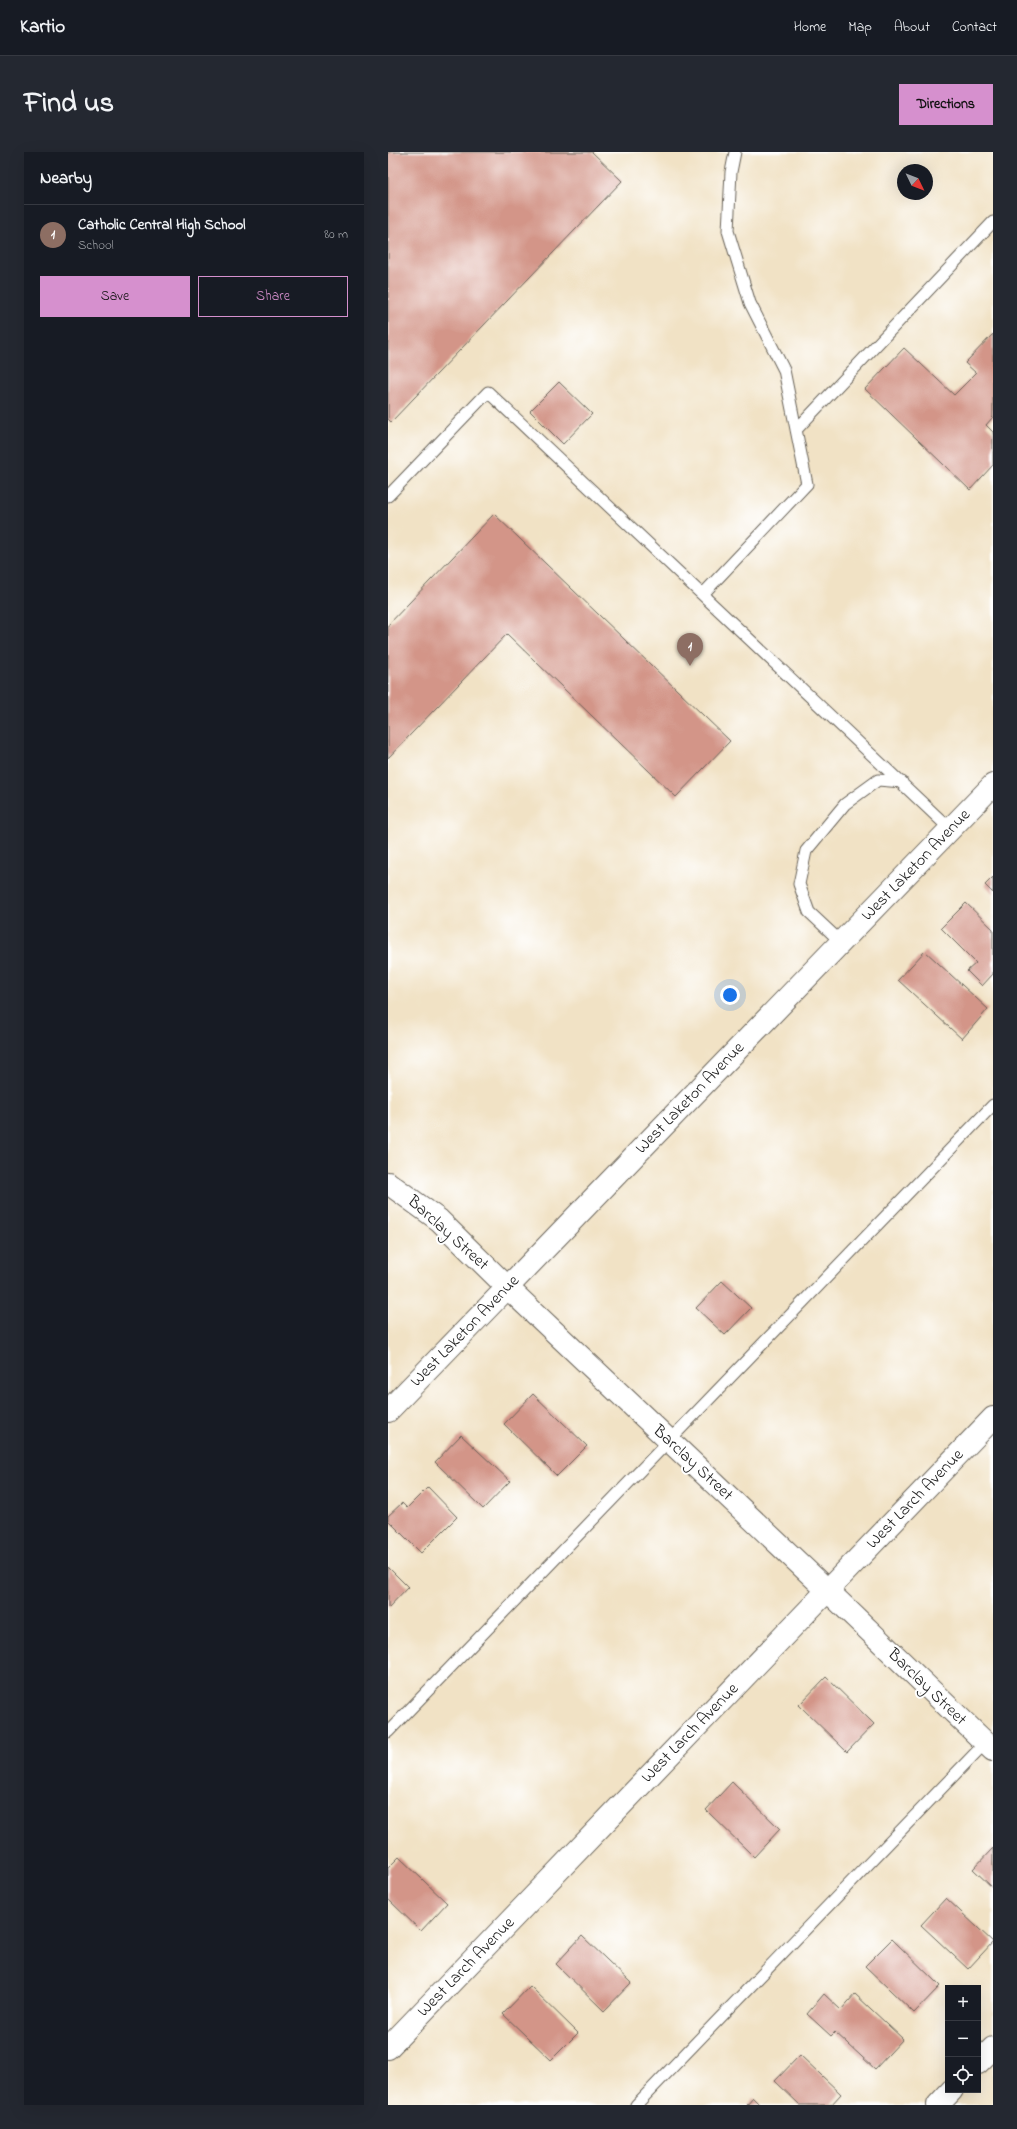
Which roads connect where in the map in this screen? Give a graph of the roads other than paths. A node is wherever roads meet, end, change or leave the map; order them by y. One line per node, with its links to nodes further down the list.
1 (735, 152): 3 (lane)
2 (993, 222): 3 (lane)
3 (796, 430): 5 (lane)
4 (388, 496): 5 (lane)
5 (703, 594): 6 (lane)
6 (902, 782): 8 (lane); 9 (lane)
7 (993, 785): 8 (street, West Laketon Avenue)
8 (950, 829): 9 (street, West Laketon Avenue)
9 (841, 942): 12 (street, West Laketon Avenue)
10 (993, 1105): 15 (lane)
11 (388, 1182): 12 (street, Barclay Street)
12 (507, 1287): 13 (street, West Laketon Avenue); 15 (street, Barclay Street)
13 (388, 1411)
14 (993, 1418): 16 (street, West Larch Avenue)
15 (669, 1440): 16 (street, Barclay Street); 17 (lane)
16 (827, 1590): 18 (street, Barclay Street); 19 (street, West Larch Avenue)
17 (388, 1732)
18 (990, 1743): 23 (lane)
19 (388, 2048)
20 (993, 2048): 21 (street)
21 (981, 2060)
22 (949, 2093): 24 (street)
23 (636, 2105)
24 (938, 2105)

